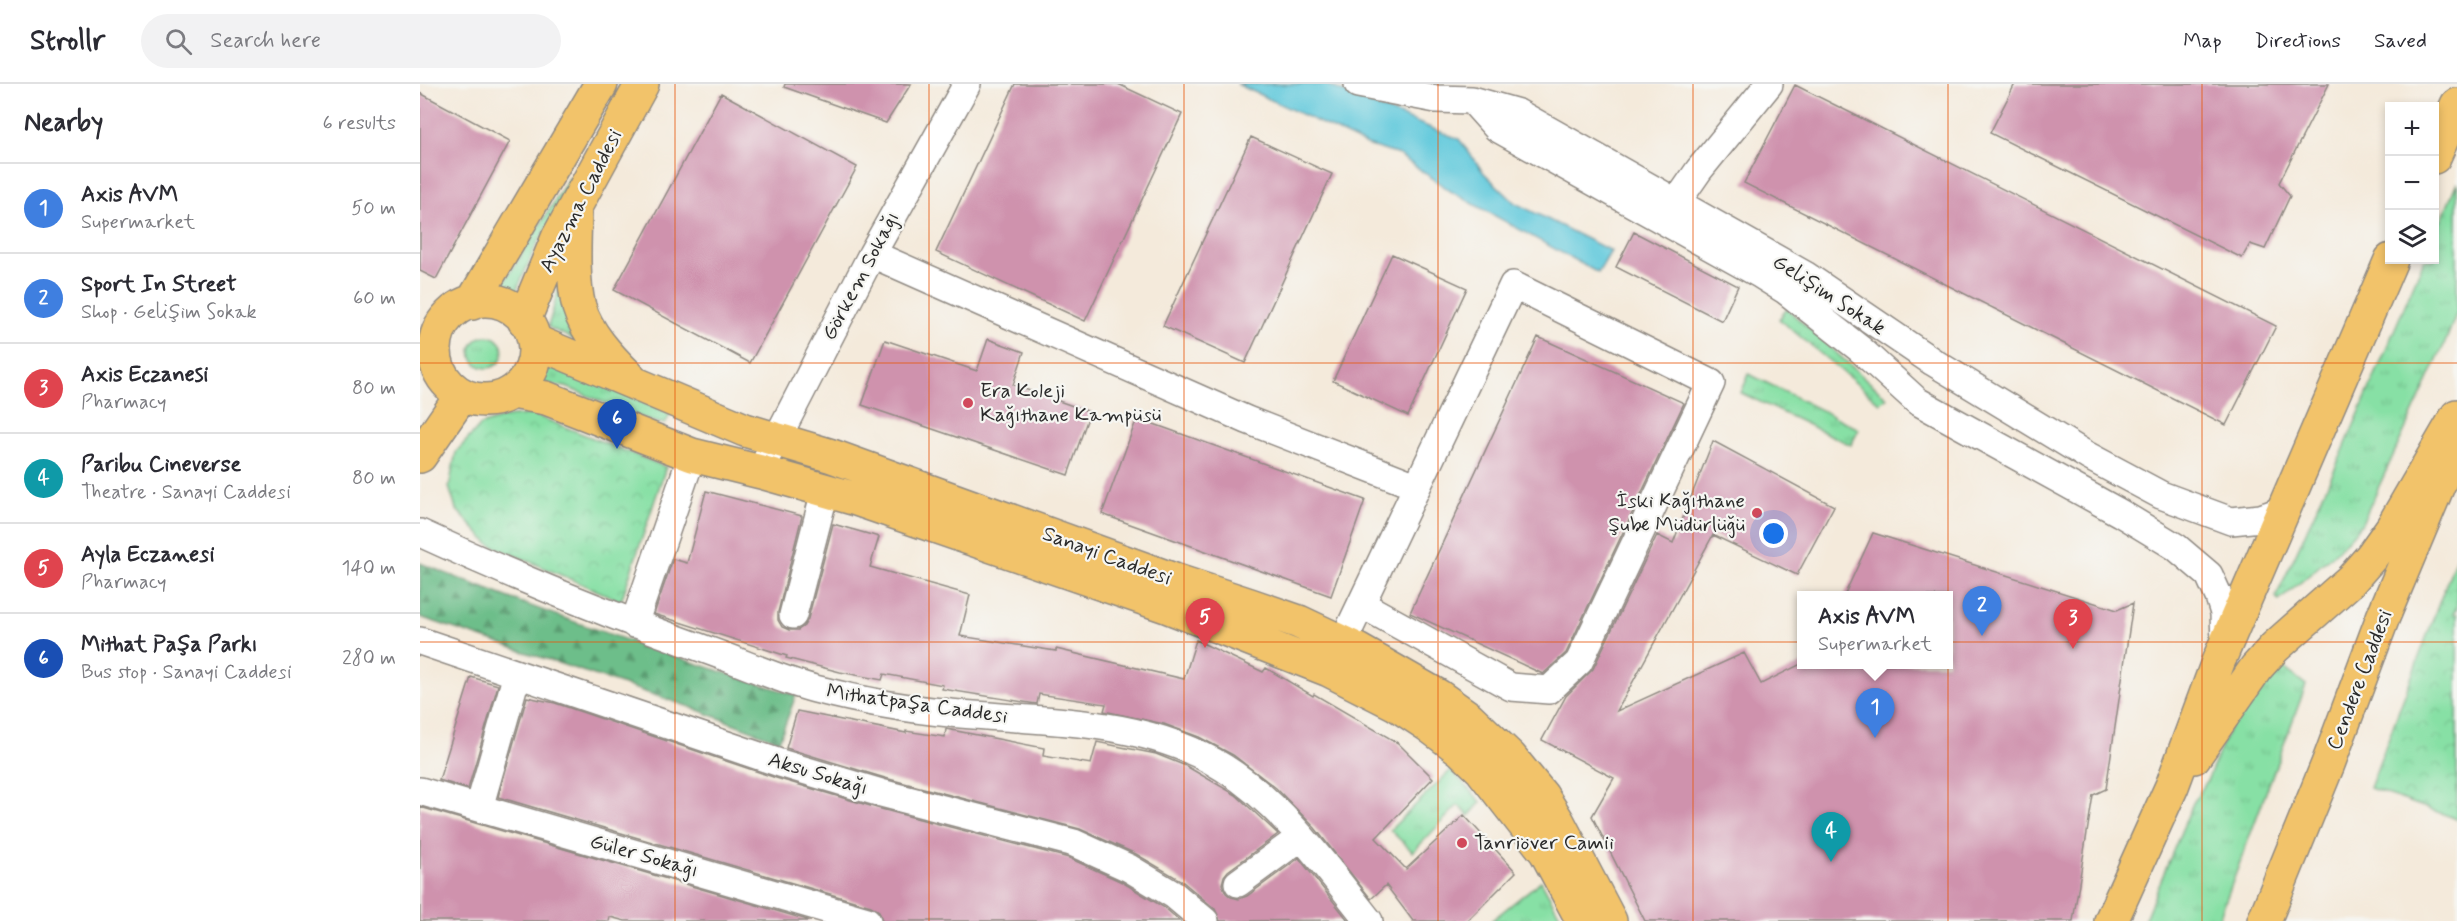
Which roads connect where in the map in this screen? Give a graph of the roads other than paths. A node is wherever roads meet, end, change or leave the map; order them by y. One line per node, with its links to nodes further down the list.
1 (601, 84): 13 (main road, Ayazma Caddesi)
2 (642, 84): 9 (main road, Ayazma Caddesi)
3 (967, 84): 11 (street, Görkem Sokağı)
4 (1358, 84): 6 (street, Gelişim Sokak)
5 (1769, 84): 10 (street)
6 (1475, 92): 10 (street, Gelişim Sokak)
7 (2457, 105): 8 (main road)
8 (2434, 156)
9 (575, 206): 15 (main road, Ayazma Caddesi); 16 (main road)
10 (1670, 211): 27 (street, Gelişim Sokak); 33 (street)
11 (872, 254): 20 (street, Görkem Sokağı); 25 (street)
12 (2389, 264): 27 (main road)
13 (472, 303): 14 (main road); 15 (main road)
14 (430, 324): 18 (main road)
15 (529, 330): 16 (main road, Sanayi Caddesi); 17 (main road)
16 (633, 382): 20 (main road, Sanayi Caddesi)
17 (512, 392): 18 (main road); 22 (main road, Sanayi Caddesi)
18 (462, 395): 23 (main road)
19 (2457, 417): 36 (main road)
20 (776, 439): 24 (street, Görkem Sokağı); 34 (main road, Sanayi Caddesi)
21 (2457, 440): 47 (main road, Cendere Caddesi)
22 (692, 455): 24 (main road, Sanayi Caddesi); 31 (street)
23 (420, 456)
24 (761, 472): 26 (main road, Sanayi Caddesi)
25 (1416, 486): 29 (street); 29 (street)
26 (825, 491): 30 (street); 34 (main road, Sanayi Caddesi)
27 (2288, 504): 33 (main road)
28 (420, 533): 31 (street, Mithatpaşa Caddesi)
29 (1362, 604): 34 (street)
30 (793, 615)
31 (634, 624): 39 (street, Mithatpaşa Caddesi)
32 (420, 641): 35 (street, Aksu Sokağı)
33 (2225, 648): 36 (main road)
34 (1336, 656): 44 (main road, Sanayi Caddesi); 45 (main road, Sanayi Caddesi)
35 (517, 674): 38 (street); 42 (street, Aksu Sokağı)
36 (2172, 786): 46 (main road)
37 (420, 791): 38 (street, Güler Sokağı)
38 (479, 808): 41 (street, Güler Sokağı)
39 (1301, 837): 40 (street); 43 (street, Mithatpaşa Caddesi)
40 (1238, 883)
41 (867, 921)
42 (1205, 921)
43 (1369, 921)
44 (1583, 921)
45 (1610, 921)
46 (2112, 921)
47 (2264, 921)

